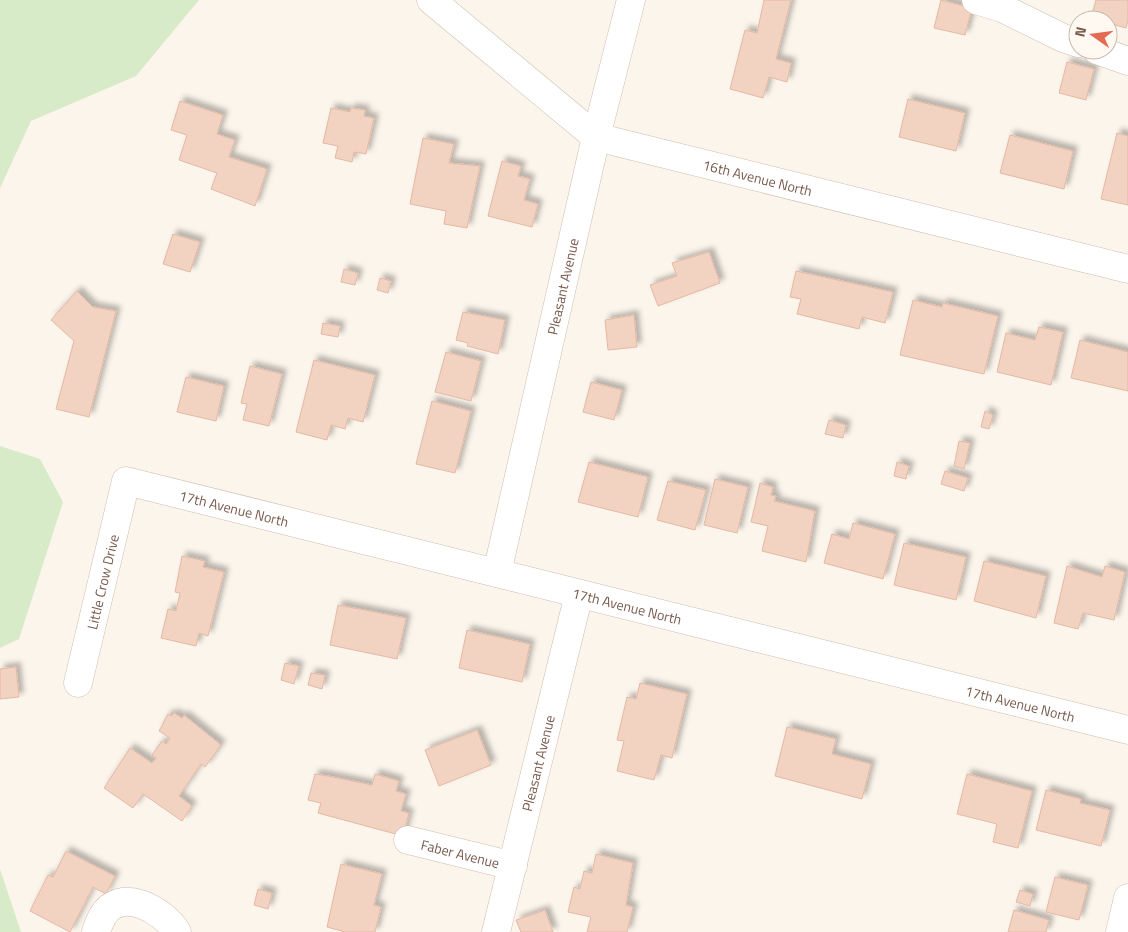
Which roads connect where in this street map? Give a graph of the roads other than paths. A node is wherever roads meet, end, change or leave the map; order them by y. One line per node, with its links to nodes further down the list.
1 (431, 0): 5 (street, 16th Avenue North)
2 (631, 0): 5 (street, Pleasant Avenue)
3 (976, 0): 4 (street)
4 (1068, 40)
5 (596, 137): 6 (street, 16th Avenue North); 8 (street, Pleasant Avenue)
6 (1128, 269)
7 (126, 481): 8 (street, 17th Avenue North); 10 (street, Little Crow Drive)
8 (497, 573): 9 (street, 17th Avenue North)
9 (579, 594): 11 (street, 17th Avenue North); 13 (street, Pleasant Avenue)
10 (78, 683)
11 (1128, 730)
12 (408, 840): 13 (street, Faber Avenue)
13 (513, 866): 17 (street, Pleasant Avenue)
14 (1128, 898): 18 (street)
15 (96, 932): 16 (street)
16 (177, 932)
17 (496, 932)
18 (1120, 932)

